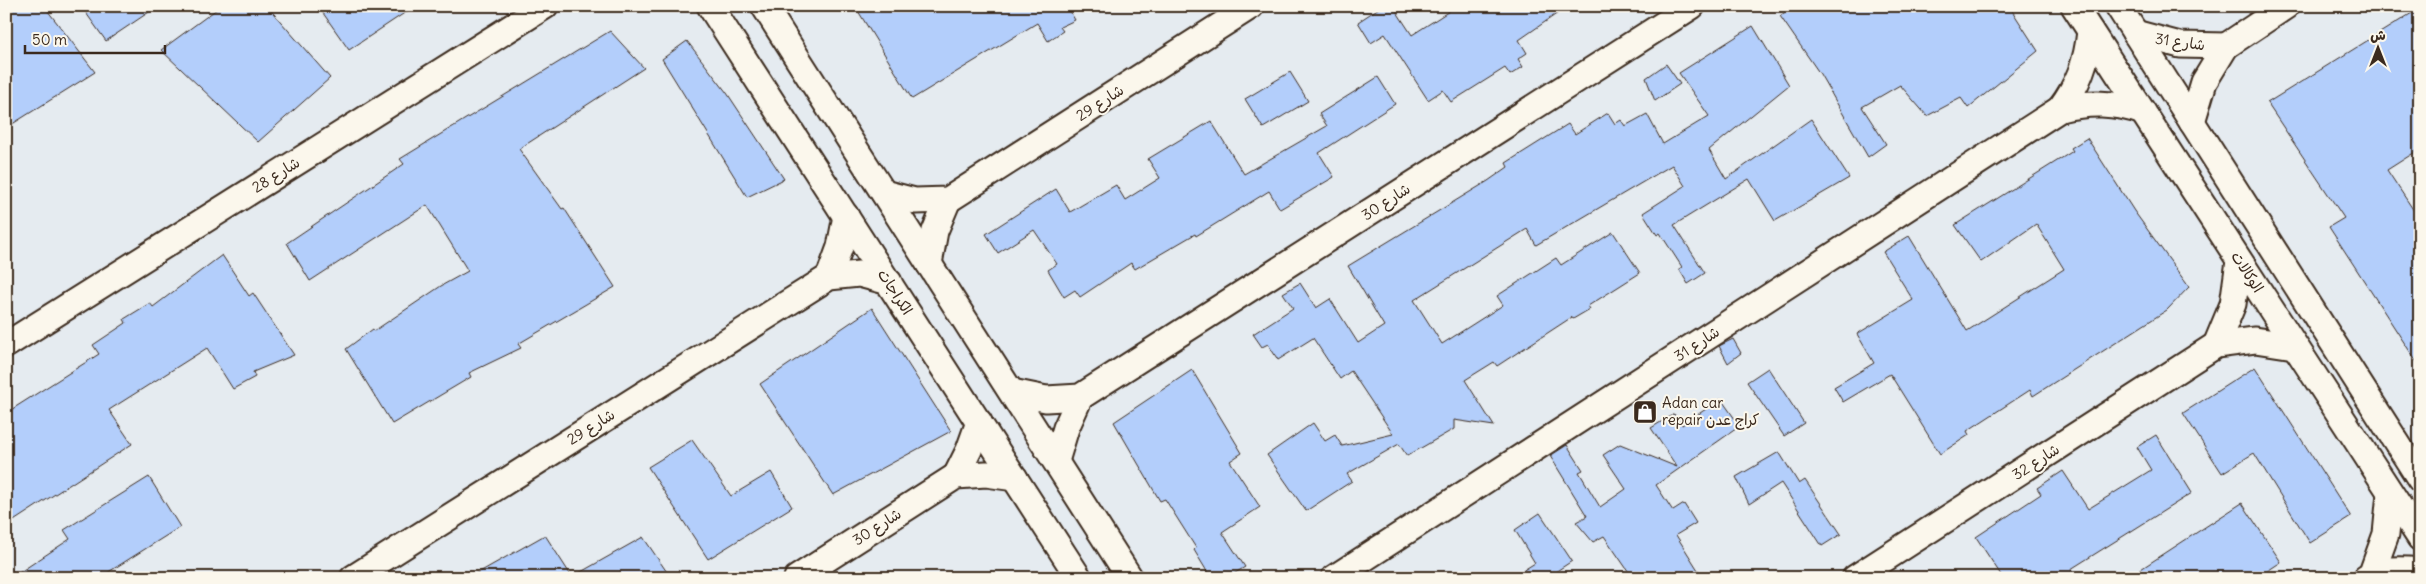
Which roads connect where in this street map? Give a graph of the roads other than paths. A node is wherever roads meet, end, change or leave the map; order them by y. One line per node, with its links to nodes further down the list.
1 (545, 6): 22 (street, شارع 28)
2 (710, 6): 17 (street, الكراجات)
3 (764, 6): 15 (street)
4 (1251, 6): 16 (street, شارع 29)
5 (1692, 6): 26 (street, شارع 30)
6 (2074, 6): 9 (street, الوكالات)
7 (2118, 6): 10 (street)
8 (2286, 6): 11 (street, شارع 31)
9 (2090, 31): 12 (street, شارع 31); 13 (street, الوكالات)
10 (2135, 33): 11 (street, شارع 31); 14 (street)
11 (2226, 46): 14 (street, شارع 31)
12 (2060, 109): 13 (street, شارع 31); 40 (street, شارع 31)
13 (2143, 112): 18 (street, الوكالات)
14 (2192, 122): 31 (street)
15 (884, 193): 16 (street); 19 (street)
16 (948, 200): 19 (street)
17 (846, 216): 20 (street); 21 (street, الكراجات)
18 (2240, 261): 23 (street); 24 (street, الوكالات)
19 (929, 264): 25 (street)
20 (829, 277): 21 (street, شارع 29); 36 (street, شارع 29)
21 (889, 282): 27 (street, الكراجات)
22 (6, 345)
23 (2216, 346): 24 (street, شارع 32); 41 (street, شارع 32)
24 (2294, 346): 32 (street, الوكالات)
25 (1012, 392): 26 (street); 28 (street)
26 (1080, 398): 28 (street)
27 (979, 422): 29 (street); 30 (street, الكراجات)
28 (1056, 461): 39 (street)
29 (956, 476): 30 (street, شارع 30); 37 (street, شارع 30)
30 (1015, 478): 38 (street, الكراجات)
31 (2420, 479)
32 (2390, 493): 33 (street, الوكالات); 35 (street)
33 (2420, 538)
34 (2420, 571): 35 (street)
35 (2369, 576)
36 (353, 578)
37 (797, 578)
38 (1079, 578)
39 (1130, 578)
40 (1334, 578)
41 (1855, 578)

